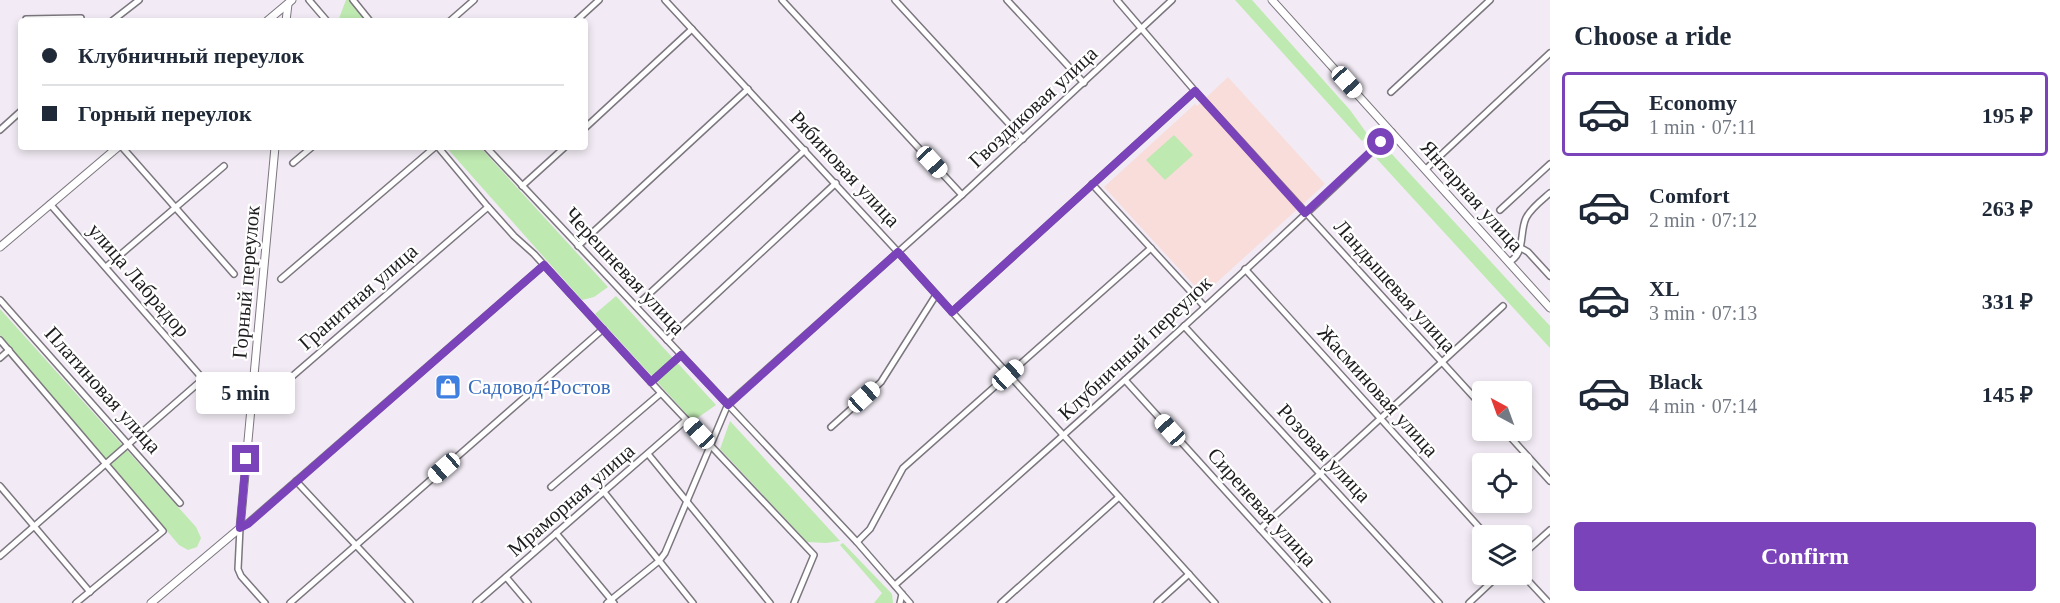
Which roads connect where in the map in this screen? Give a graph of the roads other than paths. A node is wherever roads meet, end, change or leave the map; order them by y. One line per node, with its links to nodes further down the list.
1 (139, 0): 15 (street)
2 (309, 0): 18 (street)
3 (353, 0): 19 (street)
4 (474, 0): 20 (street)
5 (599, 0): 21 (street)
6 (665, 0): 23 (street, Рябиновая улица)
7 (782, 0): 51 (street)
8 (895, 0): 33 (street)
9 (1006, 0): 25 (street)
10 (1117, 0): 22 (street, Ландышевая улица)
11 (1172, 0): 22 (street, Гвоздиковая улица)
12 (1272, 0): 32 (street, Янтарная улица)
13 (1490, 0): 28 (street)
14 (290, 2): 16 (street); 17 (street)
15 (116, 18)
16 (271, 18)
17 (287, 18)
18 (324, 18)
19 (368, 18)
20 (453, 18)
21 (579, 18)
22 (1142, 27): 25 (street, Гвоздиковая улица); 27 (street, Ландышевая улица)
23 (692, 29): 26 (street, Рябиновая улица); 30 (street)
24 (1550, 53): 46 (street)
25 (1084, 83): 33 (street, Гвоздиковая улица)
26 (748, 89): 42 (street, Рябиновая улица); 57 (street)
27 (1195, 91): 48 (street); 56 (street, Ландышевая улица)
28 (1391, 92)
29 (18, 114): 31 (street)
30 (588, 125)
31 (0, 130)
32 (1392, 132): 46 (street, Янтарная улица); 56 (street, Клубничный переулок)
33 (1023, 139): 51 (street, Гвоздиковая улица)
34 (116, 150): 52 (street)
35 (123, 150): 54 (street)
36 (275, 150): 90 (street, Горный переулок)
37 (308, 150): 43 (street)
38 (433, 150): 68 (street)
39 (440, 150): 53 (street)
40 (489, 150): 49 (street, Черешневая улица)
41 (562, 150): 49 (street)
42 (805, 150): 47 (street, Рябиновая улица); 71 (street)
43 (293, 163)
44 (1550, 164): 55 (street)
45 (224, 166): 54 (street)
46 (1426, 169): 62 (street, Янтарная улица)
47 (836, 183): 61 (street, Рябиновая улица); 79 (street)
48 (1092, 184): 59 (street); 75 (street)
49 (522, 186): 57 (street, Черешневая улица)
50 (1550, 193): 60 (street)
51 (962, 195): 61 (street, Гвоздиковая улица)
52 (50, 204): 58 (street); 64 (street, улица Лабрадор)
53 (488, 207): 63 (street); 90 (street, Гранитная улица)
54 (176, 208): 64 (street); 66 (street)
55 (1500, 210)
56 (1305, 213): 65 (street, Клубничный переулок); 83 (street, Ландышевая улица)
57 (578, 246): 71 (street, Черешневая улица)
58 (0, 247)
59 (1151, 248): 73 (street); 84 (street)
60 (1521, 248): 62 (street); 67 (street)
61 (898, 252): 69 (street, Рябиновая улица); 89 (street, Гвоздиковая улица)
62 (1509, 262): 74 (street, Янтарная улица)
63 (544, 265): 77 (street); 101 (street)
64 (106, 267): 96 (street, улица Лабрадор)
65 (1245, 269): 73 (street, Клубничный переулок); 91 (street, Жасминовая улица)
66 (234, 274)
67 (1550, 276)
68 (281, 279)
69 (936, 295): 75 (street, Рябиновая улица); 93 (street)
70 (0, 300): 96 (street, Платиновая улица)
71 (636, 306): 79 (street, Черешневая улица)
72 (1503, 306): 83 (street)
73 (1205, 307): 76 (street, Клубничный переулок)
74 (1550, 308)
75 (952, 312): 84 (street, Рябиновая улица)
76 (1184, 326): 85 (street, Клубничный переулок); 100 (street, Розовая улица)
77 (603, 329): 86 (street); 116 (street)
78 (0, 340): 80 (street, Платиновая улица)
79 (667, 340): 81 (street, Черешневая улица)
80 (9, 350): 82 (street); 99 (street, Платиновая улица)
81 (681, 355): 86 (street); 89 (street, Черешневая улица)
82 (0, 358)
83 (1442, 362): 88 (street, Ландышевая улица); 91 (street)
84 (1008, 375): 94 (street, Рябиновая улица); 115 (street)
85 (1125, 380): 94 (street, Клубничный переулок); 112 (street, Сиреневая улица)
86 (651, 382): 87 (street)
87 (661, 393): 92 (street); 104 (street)
88 (1472, 395)
89 (728, 405): 97 (street); 115 (street, Черешневая улица)
90 (250, 413): 111 (street, Горный переулок)
91 (1381, 418): 100 (street); 109 (street, Жасминовая улица)
92 (686, 420): 97 (street); 98 (street, Мраморная улица)
93 (831, 427)
94 (1064, 436): 106 (street, Рябиновая улица); 122 (street, Клубничный переулок)
95 (1514, 441): 102 (street)
96 (128, 444): 99 (street); 108 (street, Платиновая улица)
97 (711, 447): 107 (street); 137 (street)
98 (648, 454): 105 (street, Мраморная улица); 107 (street)
99 (106, 464): 110 (street); 125 (street, Платиновая улица)
100 (1320, 473): 112 (street); 144 (street, Розовая улица)
101 (297, 481): 111 (street); 116 (street)
102 (1550, 481)
103 (0, 486): 110 (street)
104 (552, 487)
105 (604, 492): 114 (street, Мраморная улица); 119 (street)
106 (1119, 497): 120 (street, Рябиновая улица); 140 (street)
107 (687, 499): 119 (street); 136 (street)
108 (180, 502)
109 (1477, 525)
110 (34, 527): 118 (street); 125 (street)
111 (240, 528): 129 (street); 130 (street)
112 (1260, 529): 143 (street, Сиреневая улица)
113 (1550, 530): 117 (street)
114 (556, 533): 121 (street, Мраморная улица); 127 (street)
115 (856, 542): 122 (street, Черешневая улица)
116 (356, 545): 131 (street); 132 (street)
117 (1532, 546)
118 (0, 556)
119 (659, 561): 127 (street); 135 (street)
120 (1189, 574): 141 (street); 142 (street, Рябиновая улица)
121 (506, 577): 133 (street, Мраморная улица); 134 (street)
122 (895, 585): 126 (street, Черешневая улица)
123 (1488, 585): 145 (street)
124 (1532, 585): 146 (street)
125 (90, 592): 128 (street)
126 (902, 594): 138 (street); 139 (street, Черешневая улица)
127 (611, 602)
128 (76, 603)
129 (151, 603)
130 (265, 603)
131 (290, 603)
132 (410, 603)
133 (476, 603)
134 (528, 603)
135 (693, 603)
136 (771, 603)
137 (794, 603)
138 (900, 603)
139 (910, 603)
140 (1001, 603)
141 (1157, 603)
142 (1215, 603)
143 (1327, 603)
144 (1438, 603)
145 (1469, 603)
146 (1549, 603)

